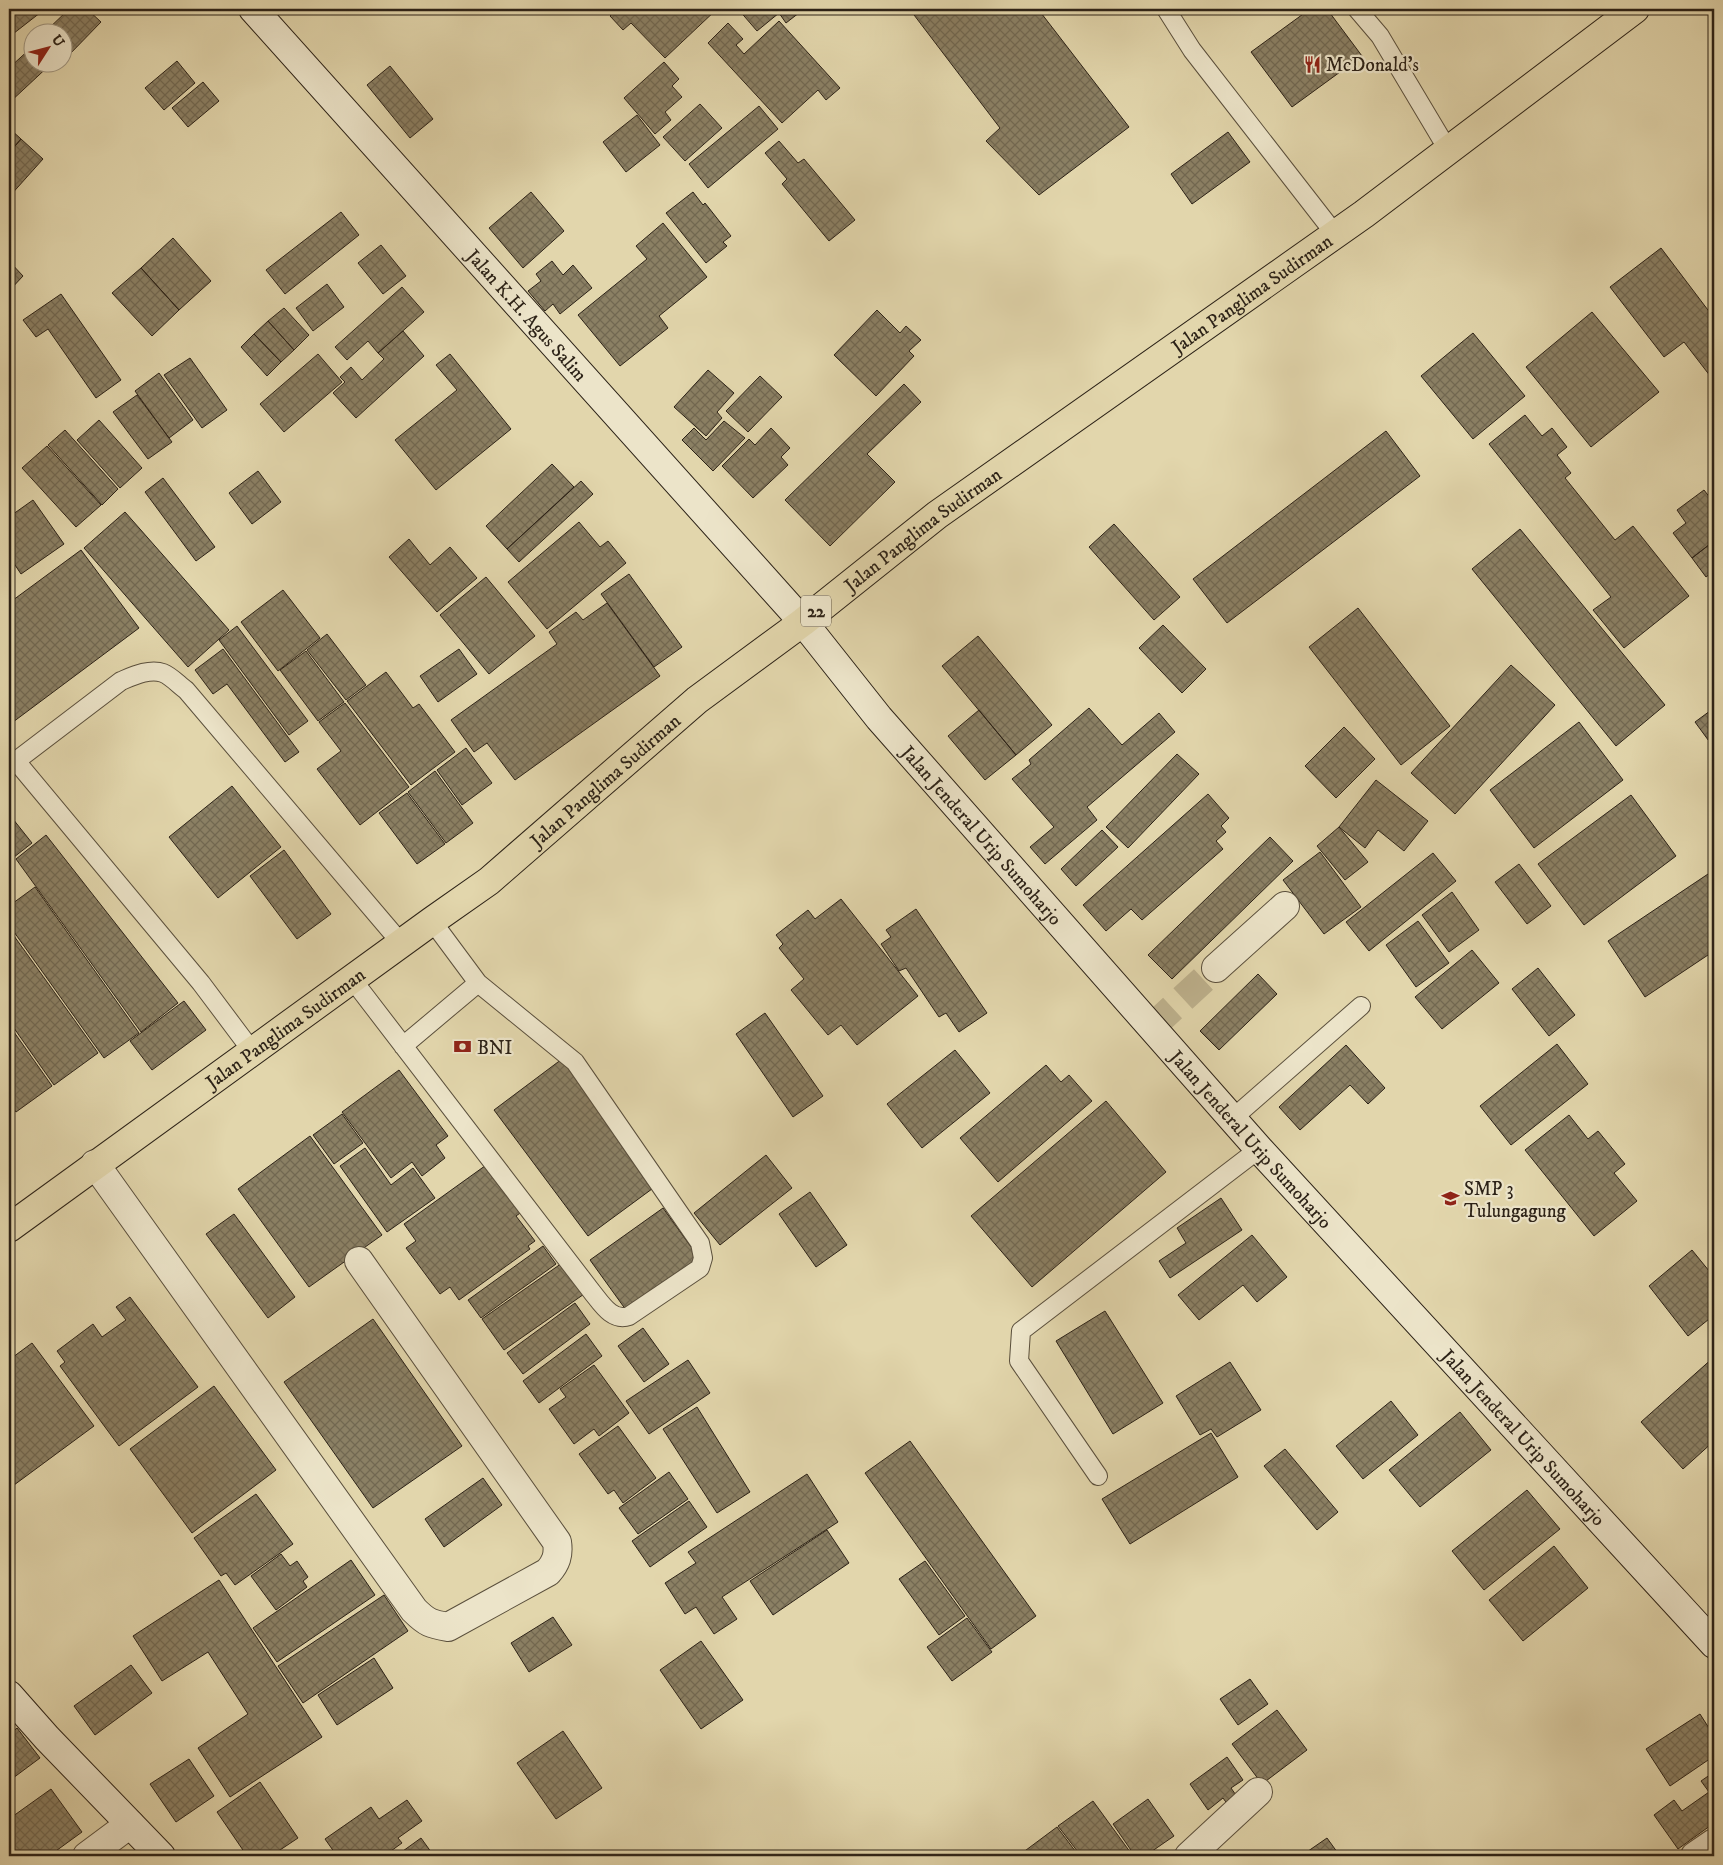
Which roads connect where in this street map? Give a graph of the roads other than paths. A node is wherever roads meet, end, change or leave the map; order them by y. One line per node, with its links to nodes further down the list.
1 (253, 9): 7 (street, Jalan K.H. Agus Salim)
2 (1166, 9): 6 (lane)
3 (1357, 9): 5 (lane)
4 (1635, 9): 5 (highway, Jalan Panglima Sudirman / 22)
5 (1448, 150): 6 (highway, Jalan Panglima Sudirman / 22)
6 (1335, 234): 7 (highway, Jalan Panglima Sudirman / 22)
7 (803, 622): 9 (highway, Jalan Panglima Sudirman / 22); 17 (street, Jalan Jenderal Urip Sumoharjo)
8 (1285, 906): 11 (street)
9 (432, 921): 10 (highway, Jalan Panglima Sudirman / 22); 13 (lane)
10 (401, 944): 12 (highway, Jalan Panglima Sudirman / 22); 16 (lane)
11 (1216, 968)
12 (352, 979): 15 (lane); 16 (highway, Jalan Panglima Sudirman / 22)
13 (478, 983): 15 (lane); 15 (lane)
14 (1361, 1006): 17 (lane)
15 (403, 1046)
16 (252, 1051): 19 (highway, Jalan Panglima Sudirman / 22)
17 (1232, 1119): 18 (street, Jalan Jenderal Urip Sumoharjo)
18 (1259, 1149): 22 (lane); 23 (street, Jalan Jenderal Urip Sumoharjo)
19 (95, 1164): 20 (highway, Jalan Panglima Sudirman / 22); 21 (street)
20 (9, 1228)
21 (359, 1261)
22 (1098, 1476)
23 (1714, 1644)
24 (9, 1694): 26 (street)
25 (1258, 1792): 30 (street)
26 (130, 1824): 28 (street); 29 (street)
27 (1714, 1843): 31 (street)
28 (87, 1856)
29 (161, 1856)
30 (1189, 1856)
31 (1695, 1856)

